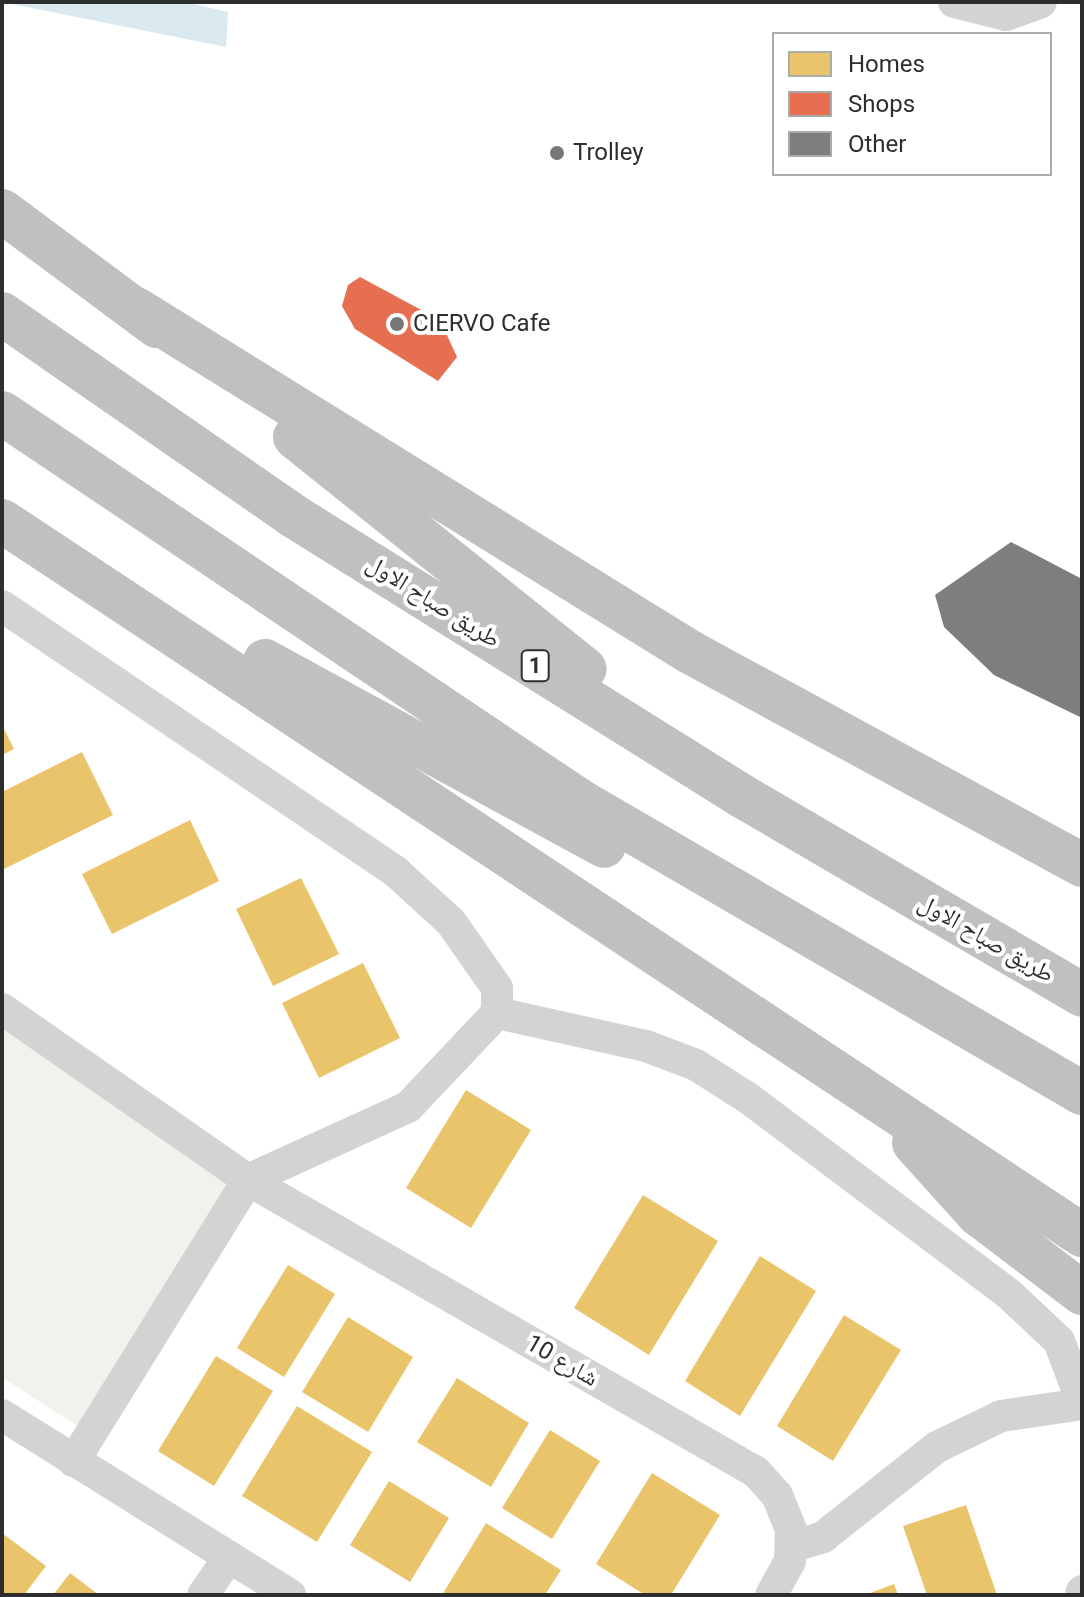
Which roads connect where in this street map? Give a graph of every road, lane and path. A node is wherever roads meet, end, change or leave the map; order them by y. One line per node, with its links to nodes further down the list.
1 (954, 2): 2 (street)
2 (1041, 2)
3 (2, 211): 4 (highway)
4 (136, 309): 10 (highway); 11 (highway)
5 (2, 314): 11 (highway, طريق صباح الاول / 1)
6 (2, 413): 14 (highway)
7 (2, 511): 14 (highway)
8 (2, 521): 19 (highway)
9 (2, 606): 17 (street)
10 (913, 779): 12 (highway); 13 (highway)
11 (742, 796): 15 (highway, طريق صباح الاول / 1)
12 (1082, 842)
13 (1082, 865)
14 (797, 930): 18 (highway)
15 (1082, 995)
16 (2, 1009): 20 (street, شارع 10)
17 (497, 1013): 20 (street); 23 (street)
18 (1082, 1093)
19 (898, 1117): 21 (highway); 22 (highway)
20 (248, 1180): 25 (street); 26 (street, شارع 10)
21 (1082, 1235)
22 (1082, 1293)
23 (1082, 1403): 26 (street)
24 (2, 1415): 25 (street)
25 (74, 1461): 27 (street)
26 (791, 1547): 30 (street)
27 (229, 1557): 28 (street); 29 (street)
28 (203, 1595)
29 (290, 1595)
30 (771, 1595)

